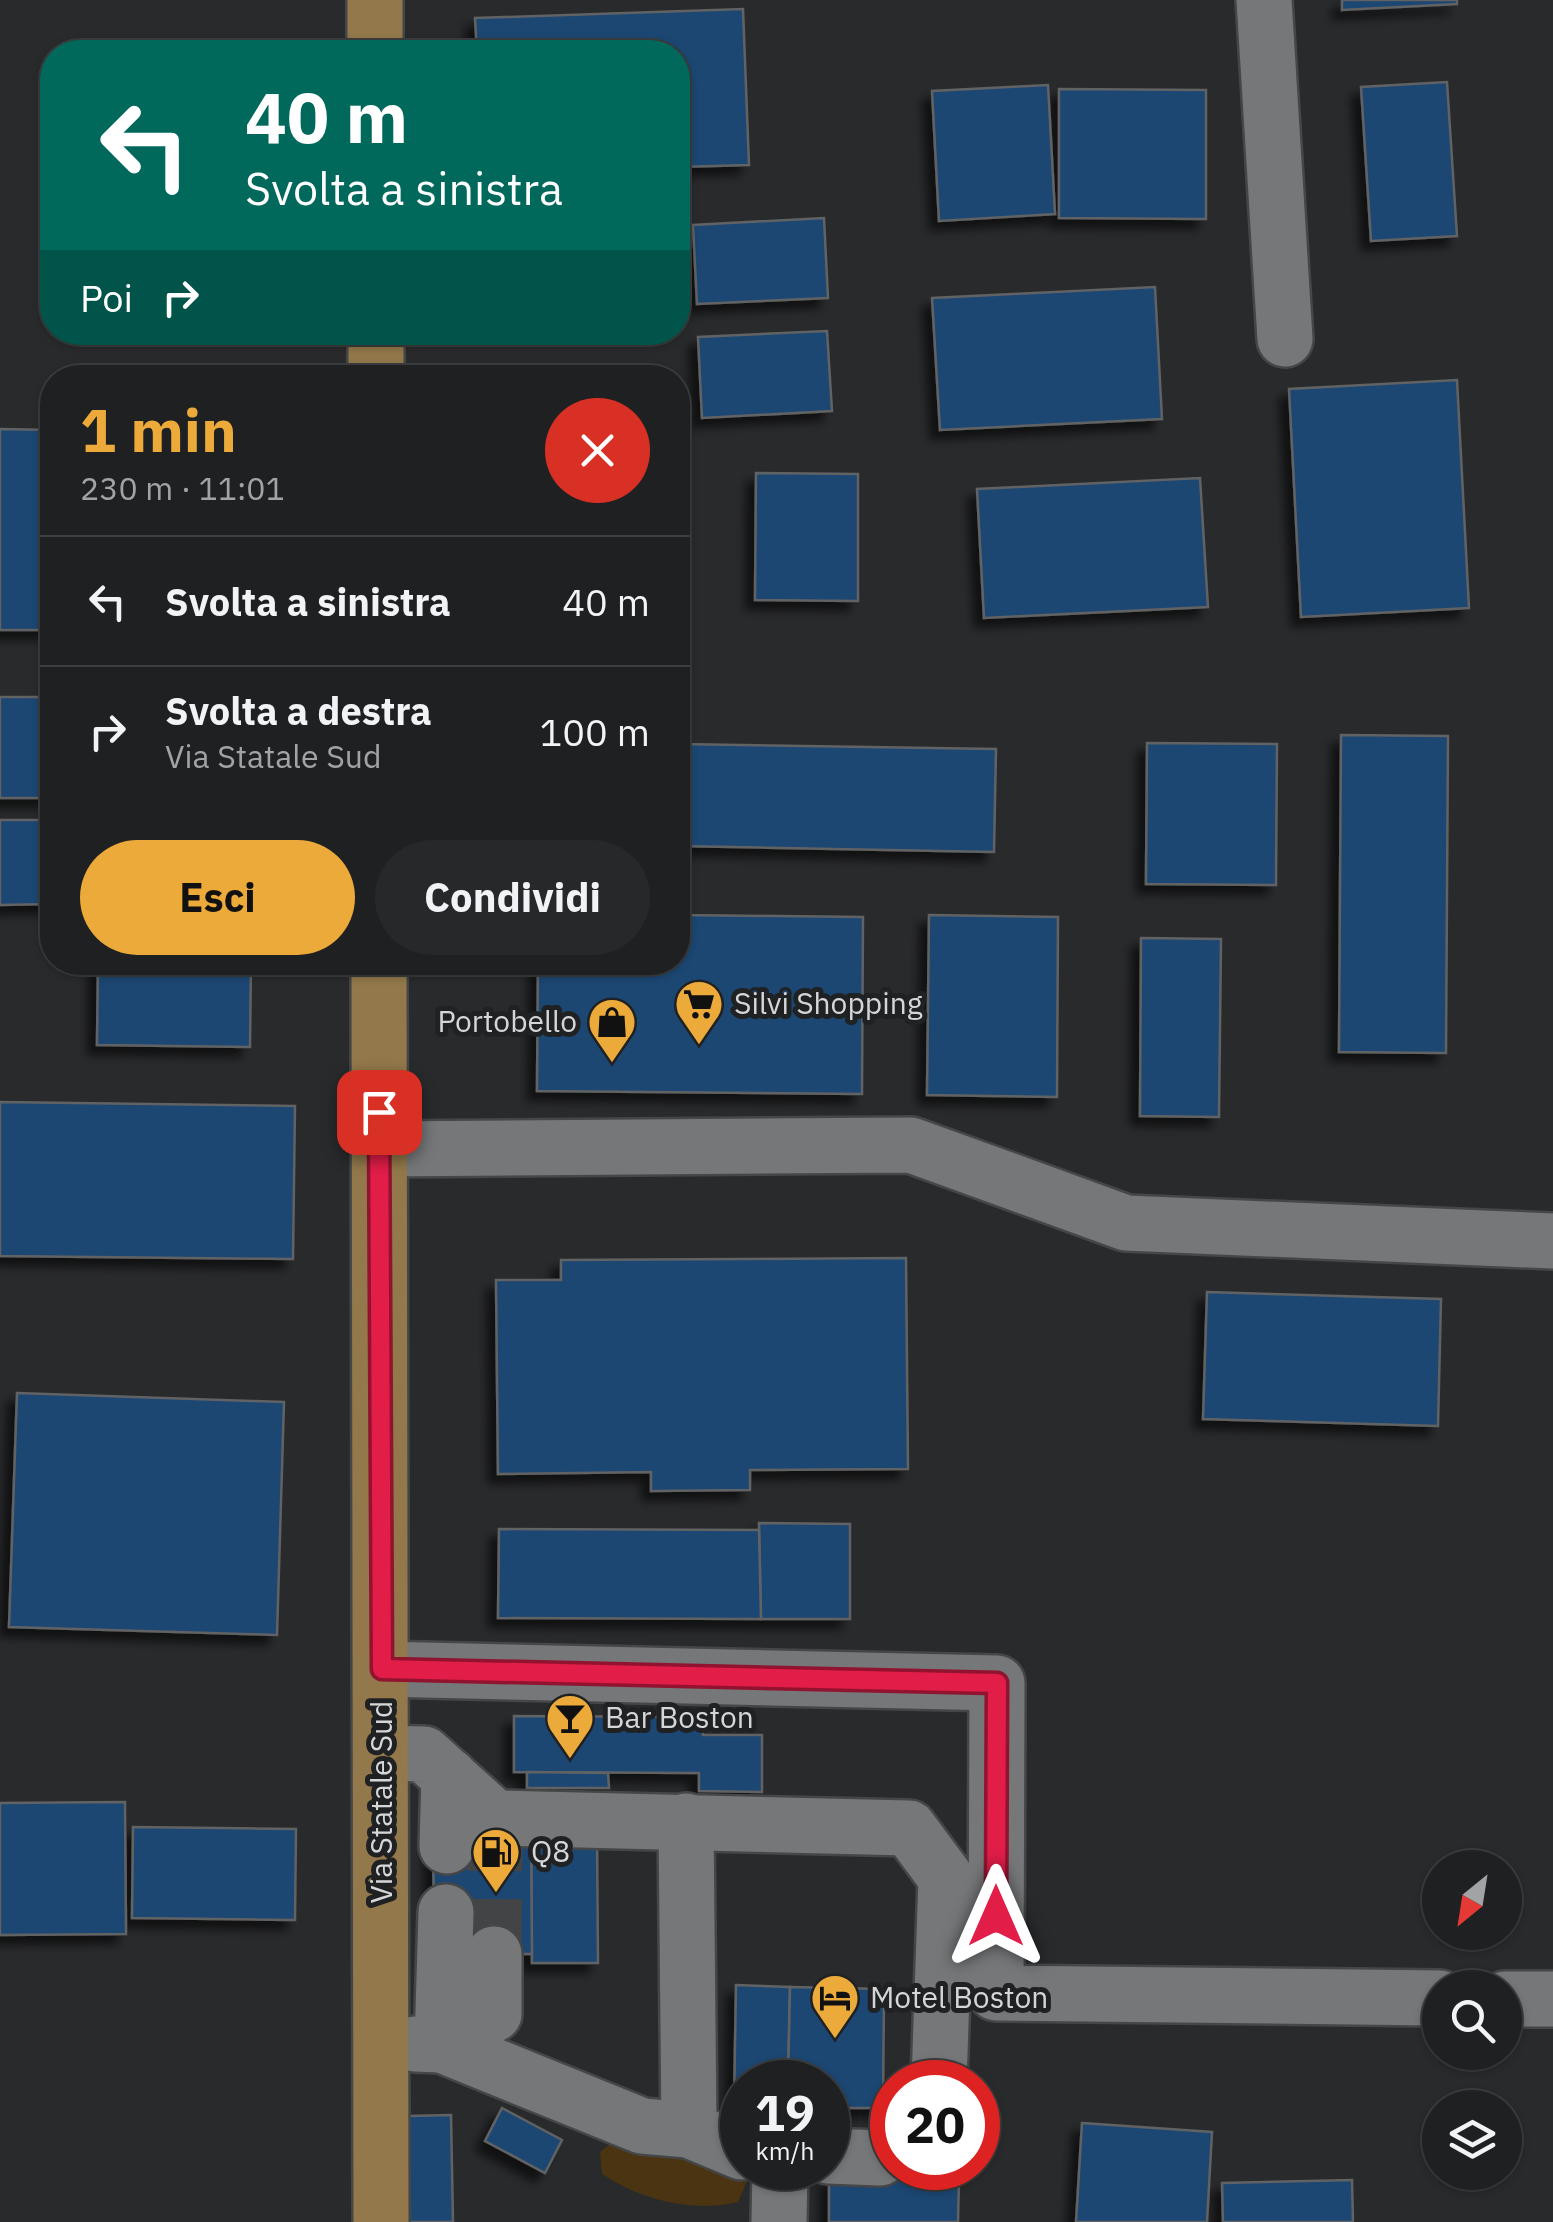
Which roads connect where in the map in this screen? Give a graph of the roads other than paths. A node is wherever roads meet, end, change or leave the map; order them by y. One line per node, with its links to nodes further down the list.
1 (375, 0): 3 (main road)
2 (1264, 0): 4 (street)
3 (375, 40)
4 (1285, 339)
5 (379, 975): 6 (main road, Via Statale Sud)
6 (379, 1149): 7 (street); 8 (main road, Via Statale Sud)
7 (1553, 1241)
8 (382, 1669): 9 (main road, Via Statale Sud); 13 (street)
9 (382, 1753): 10 (street); 16 (main road, Via Statale Sud)
10 (686, 1822): 18 (street); 19 (street)
11 (446, 1912): 17 (street)
12 (494, 1954): 17 (street)
13 (1422, 1998)
14 (1522, 1999): 15 (street)
15 (1553, 2000)
16 (382, 2044): 17 (street); 22 (main road, Via Statale Sud)
17 (442, 2045): 19 (street)
18 (940, 2060)
19 (689, 2130): 20 (street)
20 (720, 2143)
21 (780, 2190): 23 (street)
22 (381, 2222)
23 (779, 2222)

